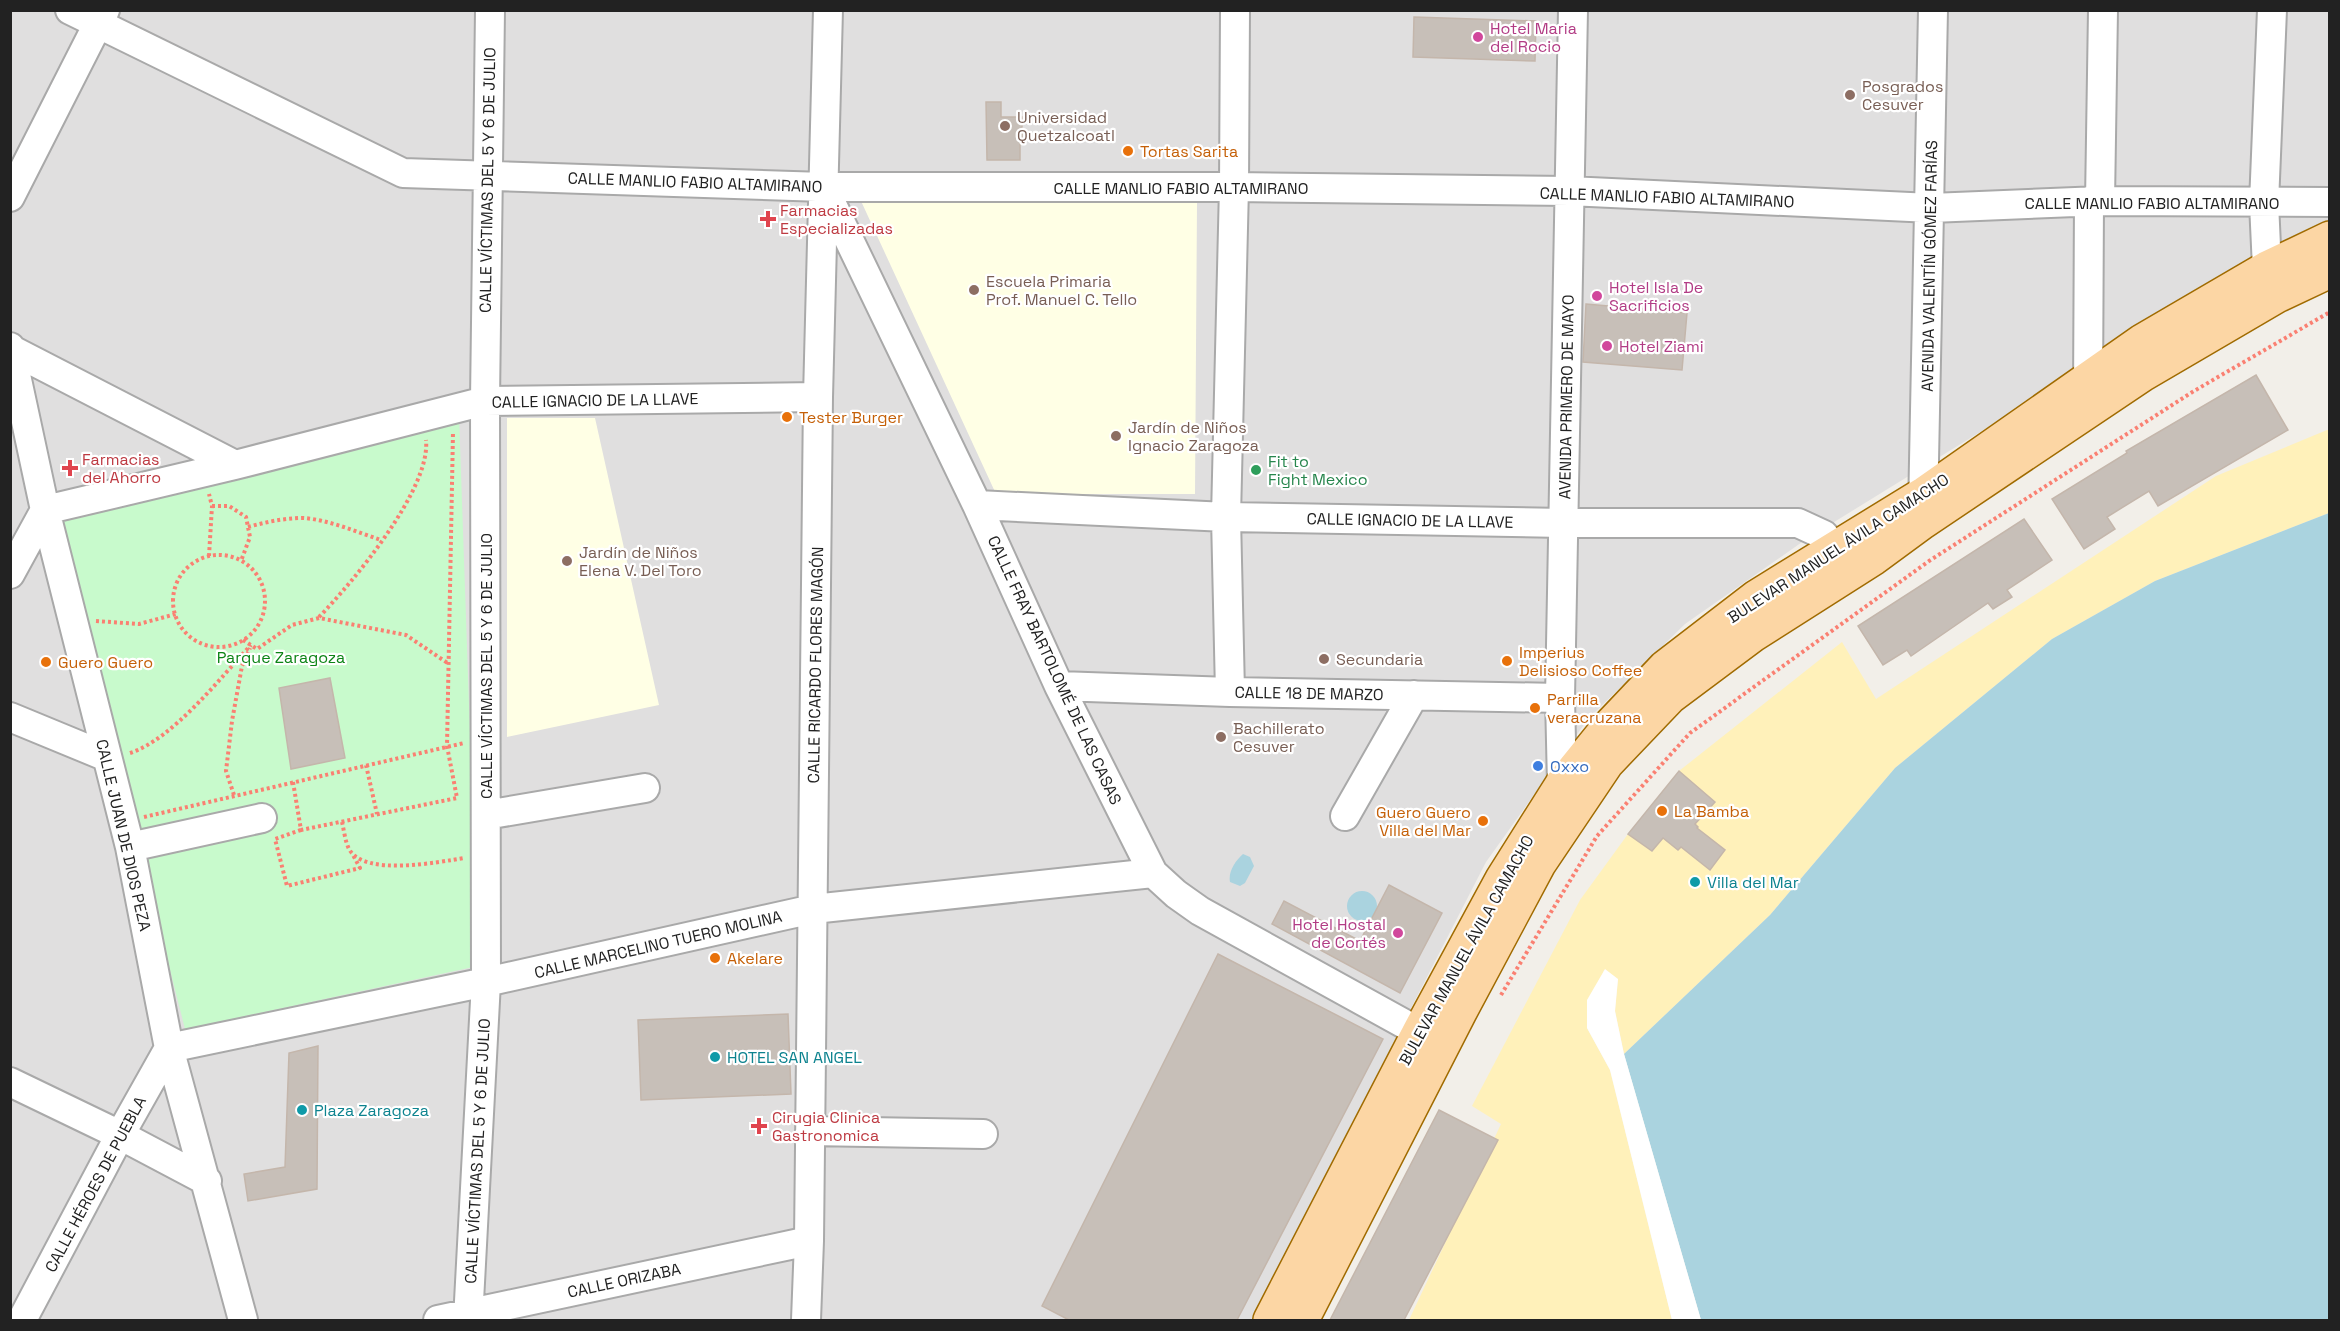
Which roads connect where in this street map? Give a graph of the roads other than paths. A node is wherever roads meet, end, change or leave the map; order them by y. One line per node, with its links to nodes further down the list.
1 (70, 10): 9 (street, CALLE MANLIO FABIO ALTAMIRANO)
2 (490, 10): 10 (street, CALLE VÍCTIMAS DEL 5 Y 6 DE JULIO)
3 (828, 10): 11 (street, CALLE RICARDO FLORES MAGÓN)
4 (1235, 10): 12 (street)
5 (1573, 10): 13 (street, AVENIDA PRIMERO DE MAYO)
6 (1933, 10): 18 (street, AVENIDA VALENTÍN GÓMEZ FARÍAS)
7 (2103, 10): 15 (street)
8 (2272, 10): 17 (street)
9 (101, 18): 10 (street, CALLE MANLIO FABIO ALTAMIRANO); 14 (street)
10 (486, 175): 11 (street, CALLE MANLIO FABIO ALTAMIRANO); 25 (street, CALLE VÍCTIMAS DEL 5 Y 6 DE JULIO)
11 (824, 187): 12 (street, CALLE MANLIO FABIO ALTAMIRANO); 24 (street, CALLE RICARDO FLORES MAGÓN); 28 (street, CALLE FRAY BARTOLOMÉ DE LAS CASAS)
12 (1234, 187): 13 (street, CALLE MANLIO FABIO ALTAMIRANO); 31 (street)
13 (1569, 191): 18 (street, CALLE MANLIO FABIO ALTAMIRANO); 32 (street, AVENIDA PRIMERO DE MAYO)
14 (10, 197)
15 (2094, 201): 17 (street, CALLE MANLIO FABIO ALTAMIRANO); 18 (street, CALLE MANLIO FABIO ALTAMIRANO); 23 (street)
16 (2330, 202): 17 (street, CALLE MANLIO FABIO ALTAMIRANO)
17 (2264, 203): 20 (street)
18 (1931, 208): 29 (street, AVENIDA VALENTÍN GÓMEZ FARÍAS)
19 (2330, 238): 20 (main road, BULEVAR MANUEL ÁVILA CAMACHO)
20 (2267, 268): 23 (main road, BULEVAR MANUEL ÁVILA CAMACHO)
21 (2330, 271): 26 (main road, BULEVAR MANUEL ÁVILA CAMACHO)
22 (11, 349): 27 (street); 30 (street, CALLE JUAN DE DIOS PEZA)
23 (2088, 379): 26 (street); 29 (main road, BULEVAR MANUEL ÁVILA CAMACHO)
24 (818, 397): 25 (street, CALLE IGNACIO DE LA LLAVE); 48 (street, CALLE RICARDO FLORES MAGÓN)
25 (485, 400): 27 (street, CALLE IGNACIO DE LA LLAVE); 43 (street, CALLE VÍCTIMAS DEL 5 Y 6 DE JULIO)
26 (2089, 413): 29 (main road, BULEVAR MANUEL ÁVILA CAMACHO)
27 (235, 465): 30 (street, CALLE IGNACIO DE LA LLAVE)
28 (977, 505): 31 (street, CALLE IGNACIO DE LA LLAVE); 35 (street, CALLE FRAY BARTOLOMÉ DE LAS CASAS)
29 (1924, 507): 33 (main road, BULEVAR MANUEL ÁVILA CAMACHO); 64 (main road, BULEVAR MANUEL ÁVILA CAMACHO)
30 (45, 510): 34 (street); 40 (street, CALLE JUAN DE DIOS PEZA)
31 (1226, 517): 32 (street, CALLE IGNACIO DE LA LLAVE); 36 (street)
32 (1564, 523): 33 (street, CALLE IGNACIO DE LA LLAVE); 38 (street, AVENIDA PRIMERO DE MAYO)
33 (1835, 548): 41 (main road, BULEVAR MANUEL ÁVILA CAMACHO)
34 (10, 574)
35 (1059, 686): 36 (street, CALLE 18 DE MARZO); 47 (street, CALLE FRAY BARTOLOMÉ DE LAS CASAS)
36 (1230, 692): 37 (street, CALLE 18 DE MARZO)
37 (1414, 694): 38 (street, CALLE 18 DE MARZO); 44 (street)
38 (1560, 698): 41 (street, AVENIDA PRIMERO DE MAYO)
39 (10, 717): 40 (street)
40 (107, 757): 46 (street, CALLE JUAN DE DIOS PEZA)
41 (1562, 784): 50 (main road, BULEVAR MANUEL ÁVILA CAMACHO)
42 (645, 788): 43 (street)
43 (486, 815): 49 (street, CALLE VÍCTIMAS DEL 5 Y 6 DE JULIO)
44 (1345, 816)
45 (262, 818): 46 (street)
46 (130, 847): 51 (street, CALLE JUAN DE DIOS PEZA)
47 (1153, 873): 48 (street, CALLE MARCELINO TUERO MOLINA); 50 (street, CALLE FRAY BARTOLOMÉ DE LAS CASAS)
48 (813, 909): 49 (street, CALLE MARCELINO TUERO MOLINA); 53 (street, CALLE RICARDO FLORES MAGÓN)
49 (486, 982): 51 (street, CALLE MARCELINO TUERO MOLINA); 58 (street, CALLE VÍCTIMAS DEL 5 Y 6 DE JULIO)
50 (1419, 1032): 63 (main road, BULEVAR MANUEL ÁVILA CAMACHO)
51 (169, 1048): 55 (street, CALLE HÉROES DE PUEBLA); 56 (street, CALLE JUAN DE DIOS PEZA)
52 (10, 1082): 55 (street)
53 (810, 1131): 54 (street); 57 (street, CALLE RICARDO FLORES MAGÓN)
54 (983, 1134)
55 (120, 1135): 56 (street); 59 (street, CALLE HÉROES DE PUEBLA)
56 (207, 1181): 60 (street, CALLE JUAN DE DIOS PEZA)
57 (809, 1241): 58 (street, CALLE ORIZABA); 62 (street, CALLE RICARDO FLORES MAGÓN)
58 (468, 1317): 61 (street, CALLE ORIZABA)
59 (22, 1320)
60 (243, 1320)
61 (438, 1320)
62 (806, 1320)
63 (1270, 1320)
64 (1302, 1320)

